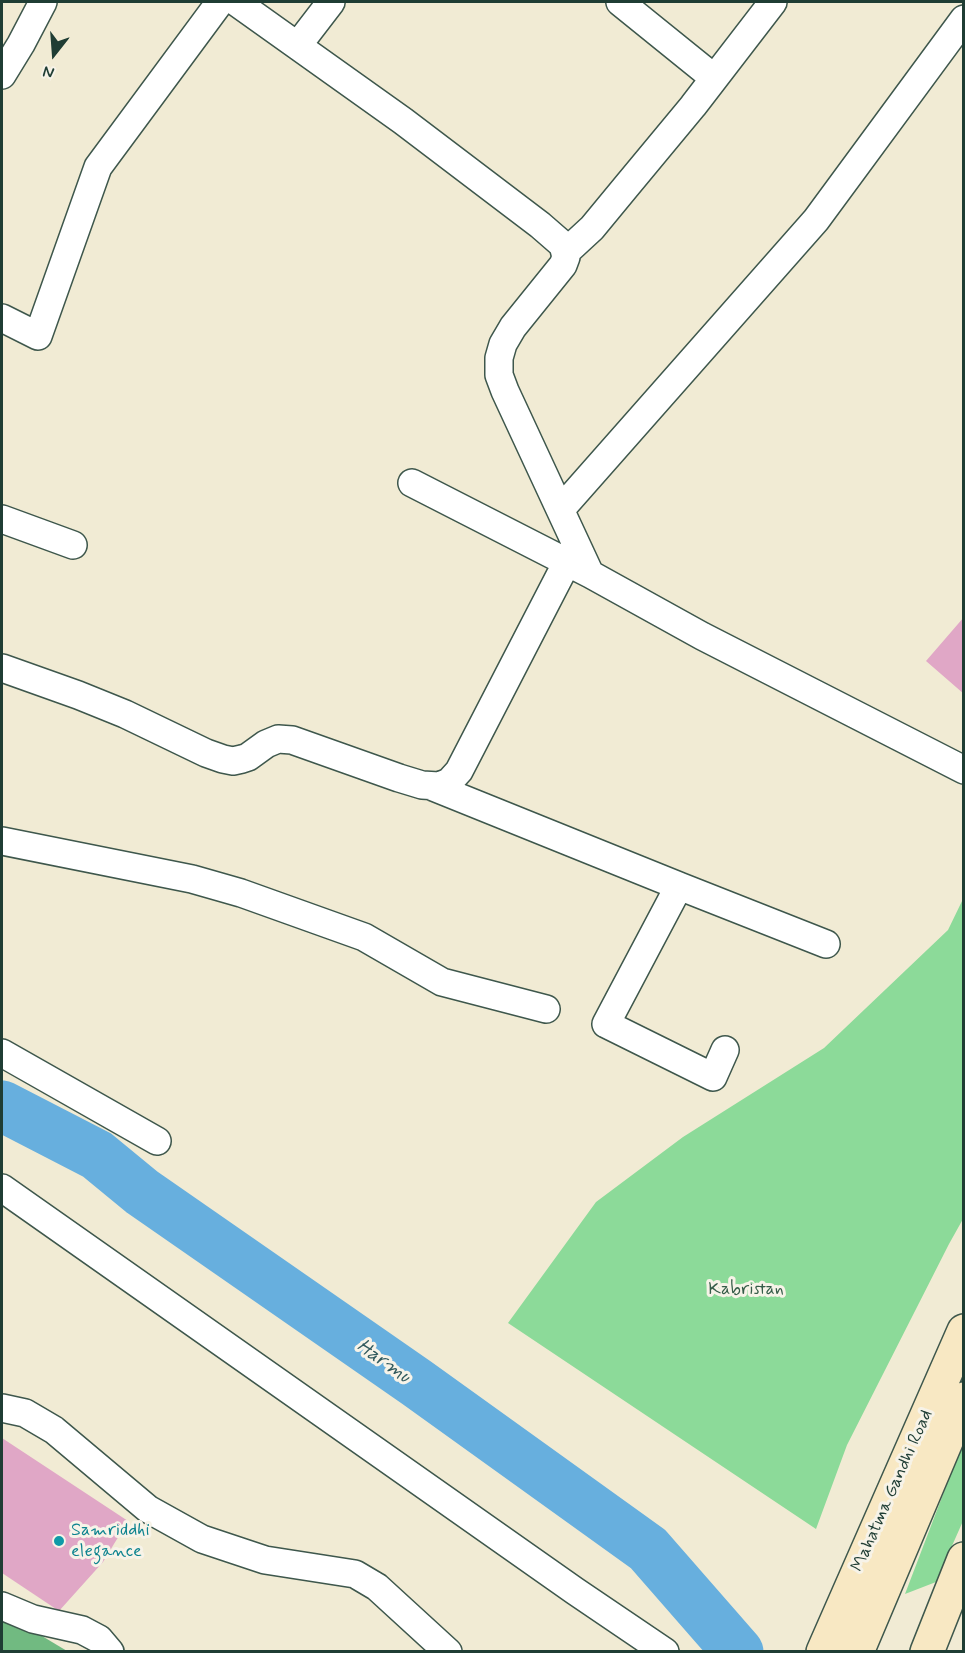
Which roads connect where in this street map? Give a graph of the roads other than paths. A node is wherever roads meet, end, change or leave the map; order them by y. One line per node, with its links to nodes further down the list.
1 (43, 2): 9 (street)
2 (220, 2): 12 (street)
3 (236, 2): 8 (street)
4 (331, 2): 8 (street)
5 (620, 2): 10 (street)
6 (773, 2): 10 (street)
7 (963, 19): 14 (street)
8 (298, 45): 11 (street)
9 (2, 75)
10 (714, 78): 11 (street)
11 (566, 252): 14 (street)
12 (2, 318)
13 (412, 483): 17 (street)
14 (561, 508): 17 (street)
15 (2, 519): 16 (street)
16 (73, 545)
17 (579, 568): 19 (street); 20 (street)
18 (2, 668): 20 (street)
19 (963, 770)
20 (430, 786): 22 (street)
21 (2, 841): 24 (street)
22 (679, 886): 23 (street); 25 (street)
23 (826, 944)
24 (546, 1009)
25 (725, 1050)
26 (2, 1053): 27 (street)
27 (157, 1142)
28 (2, 1188): 38 (street)
29 (963, 1331): 39 (main road, Mahatma Gandhi Road)
30 (963, 1346): 40 (main road)
31 (963, 1373): 41 (main road)
32 (963, 1399): 42 (main road, Mahatma Gandhi Road)
33 (2, 1408): 37 (street)
34 (963, 1559): 43 (main road)
35 (2, 1606): 36 (street)
36 (110, 1652)
37 (448, 1652)
38 (665, 1652)
39 (823, 1652)
40 (834, 1652)
41 (846, 1652)
42 (857, 1652)
43 (927, 1652)

